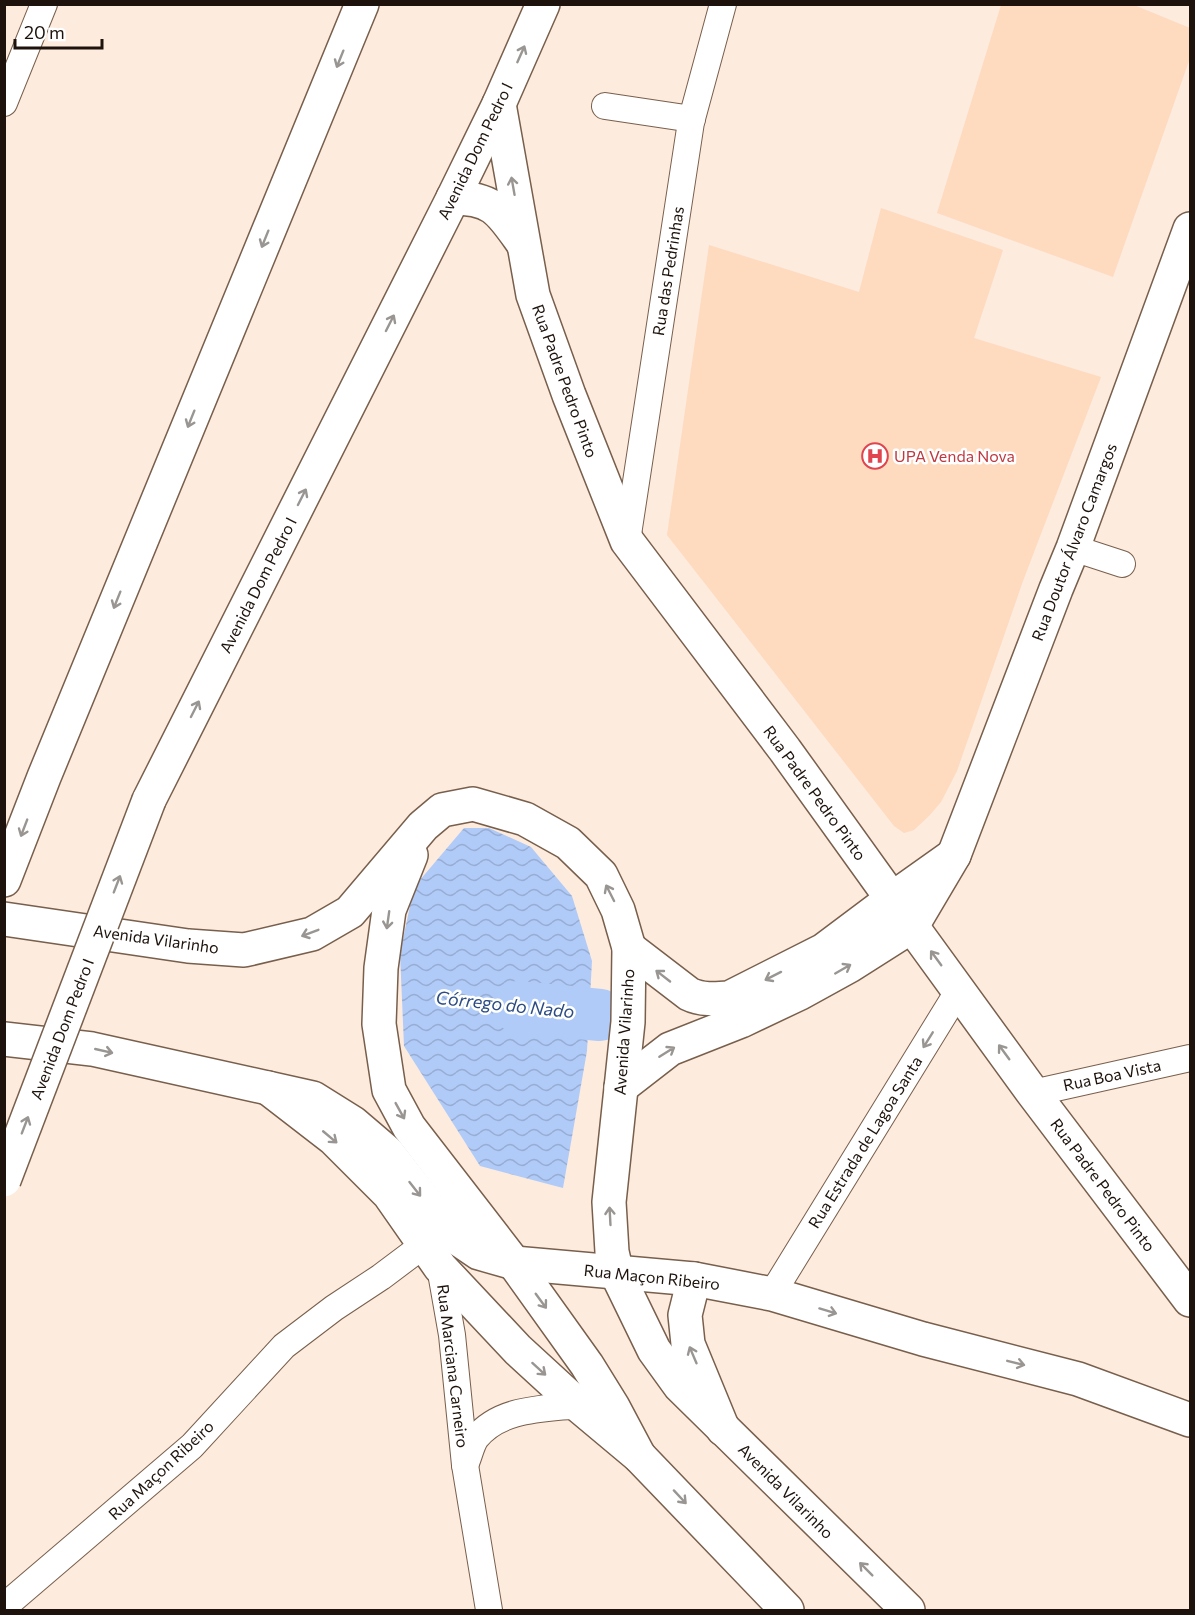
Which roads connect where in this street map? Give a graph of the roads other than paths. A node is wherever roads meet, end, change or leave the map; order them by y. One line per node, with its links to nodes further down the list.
1 (44, 4): 5 (street)
2 (362, 4): 17 (main road, one-way to 17)
3 (543, 4): 6 (main road, Avenida Dom Pedro I, one-way to 3)
4 (723, 4): 8 (street, Rua das Pedrinhas)
5 (7, 92)
6 (499, 104): 9 (main road, Avenida Dom Pedro I); 10 (main road, Rua Padre Pedro Pinto, one-way to 6)
7 (605, 106): 8 (street)
8 (692, 119): 12 (street, Rua das Pedrinhas)
9 (453, 198): 10 (main road, Rua Padre Pedro Pinto); 30 (main road, Avenida Dom Pedro I, one-way to 9, bridge)
10 (523, 243): 12 (main road, Rua Padre Pedro Pinto)
11 (1187, 247): 13 (main road, Rua Doutor Álvaro Camargos)
12 (627, 541): 18 (main road, Rua Padre Pedro Pinto)
13 (1073, 548): 14 (street); 16 (main road, Rua Doutor Álvaro Camargos)
14 (1122, 564)
15 (423, 826): 21 (main road, Avenida Vilarinho, one-way to 21); 23 (main road, Avenida Vilarinho, one-way to 15); 32 (main road, one-way to 32)
16 (954, 855): 18 (main road); 22 (main road, Rua Doutor Álvaro Camargos)
17 (4, 880)
18 (892, 898): 22 (main road, Rua Padre Pedro Pinto); 23 (main road, one-way to 23)
19 (4, 906): 21 (street)
20 (4, 918): 21 (main road, Avenida Vilarinho)
21 (50, 924)
22 (912, 926): 24 (main road, Rua Padre Pedro Pinto, one-way to 22); 27 (main road, Rua Doutor Álvaro Camargos, one-way to 22)
23 (629, 948): 27 (main road, Avenida Vilarinho)
24 (959, 990): 29 (main road, Rua Padre Pedro Pinto, one-way to 24); 35 (street, Rua Estrada de Lagoa Santa, one-way to 35)
25 (4, 1039): 28 (main road, one-way to 28)
26 (1191, 1058): 29 (street, Rua Boa Vista)
27 (621, 1087): 33 (main road, Avenida Vilarinho, one-way to 27)
28 (268, 1088): 31 (main road, one-way to 31); 32 (main road, Rua Maçon Ribeiro, one-way to 32)
29 (1033, 1093): 36 (main road, Rua Padre Pedro Pinto)
30 (4, 1179)
31 (433, 1255): 37 (main road, one-way to 37); 41 (street, Rua Marciana Carneiro); 42 (street, Rua Maçon Ribeiro)
32 (514, 1263): 33 (main road, Rua Maçon Ribeiro); 40 (main road, one-way to 40)
33 (617, 1274): 34 (main road, Rua Maçon Ribeiro); 39 (main road, Avenida Vilarinho)
34 (694, 1279): 35 (main road, Rua Maçon Ribeiro); 39 (main road, one-way to 34)
35 (772, 1294): 38 (main road, Rua Maçon Ribeiro, one-way to 38)
36 (1191, 1300)
37 (578, 1405): 40 (main road); 41 (street, Rua Marciana Carneiro)
38 (1191, 1420)
39 (723, 1429): 45 (main road, Avenida Vilarinho, one-way to 39)
40 (639, 1456): 44 (main road, one-way to 44)
41 (465, 1465): 43 (street, Rua Marciana Carneiro)
42 (4, 1603)
43 (489, 1611)
44 (787, 1611)
45 (908, 1611)

